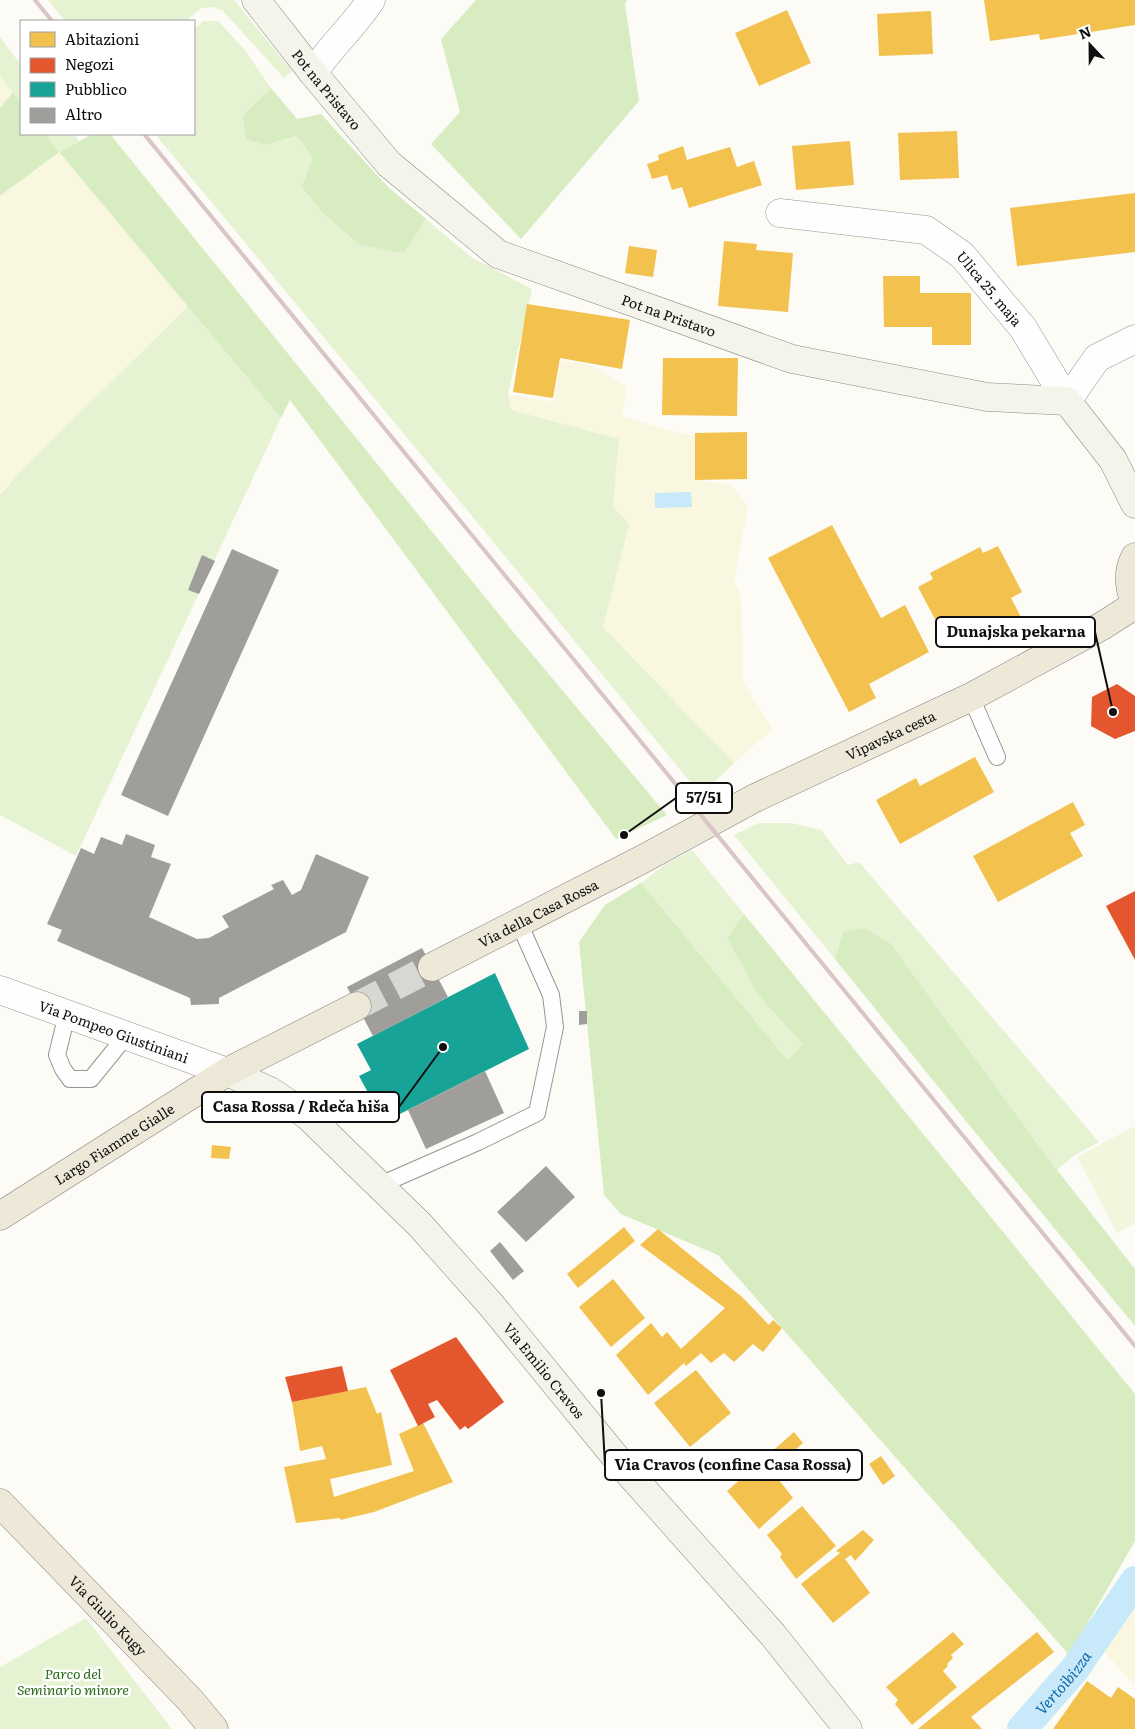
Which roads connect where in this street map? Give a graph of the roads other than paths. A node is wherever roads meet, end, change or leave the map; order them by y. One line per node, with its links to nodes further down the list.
1 (256, 0): 3 (street, Pot na Pristavo)
2 (371, 0): 3 (street)
3 (313, 73): 6 (street, Pot na Pristavo)
4 (780, 213): 6 (street, Ulica 25. maja)
5 (1135, 339): 6 (street)
6 (1067, 401): 7 (street)
7 (1135, 504)
8 (1135, 557): 9 (main road)
9 (1135, 604): 10 (main road, Vipavska cesta)
10 (970, 697): 11 (lane); 12 (main road, Vipavska cesta)
11 (997, 757)
12 (643, 859): 13 (main road, Via della Casa Rossa)
13 (518, 923): 14 (main road, Via della Casa Rossa); 20 (lane)
14 (432, 967)
15 (0, 990): 17 (street, Via Pompeo Giustiniani)
16 (357, 1006): 19 (main road)
17 (67, 1014): 18 (street, Via Pompeo Giustiniani); 18 (lane)
18 (121, 1034): 19 (street, Via Pompeo Giustiniani)
19 (227, 1072): 20 (street, Via Emilio Cravos); 21 (main road, Largo Fiamme Gialle)
20 (380, 1185): 24 (street, Via Emilio Cravos)
21 (0, 1216)
22 (0, 1503): 23 (main road, Via Giulio Kugy)
23 (214, 1729)
24 (848, 1729)

